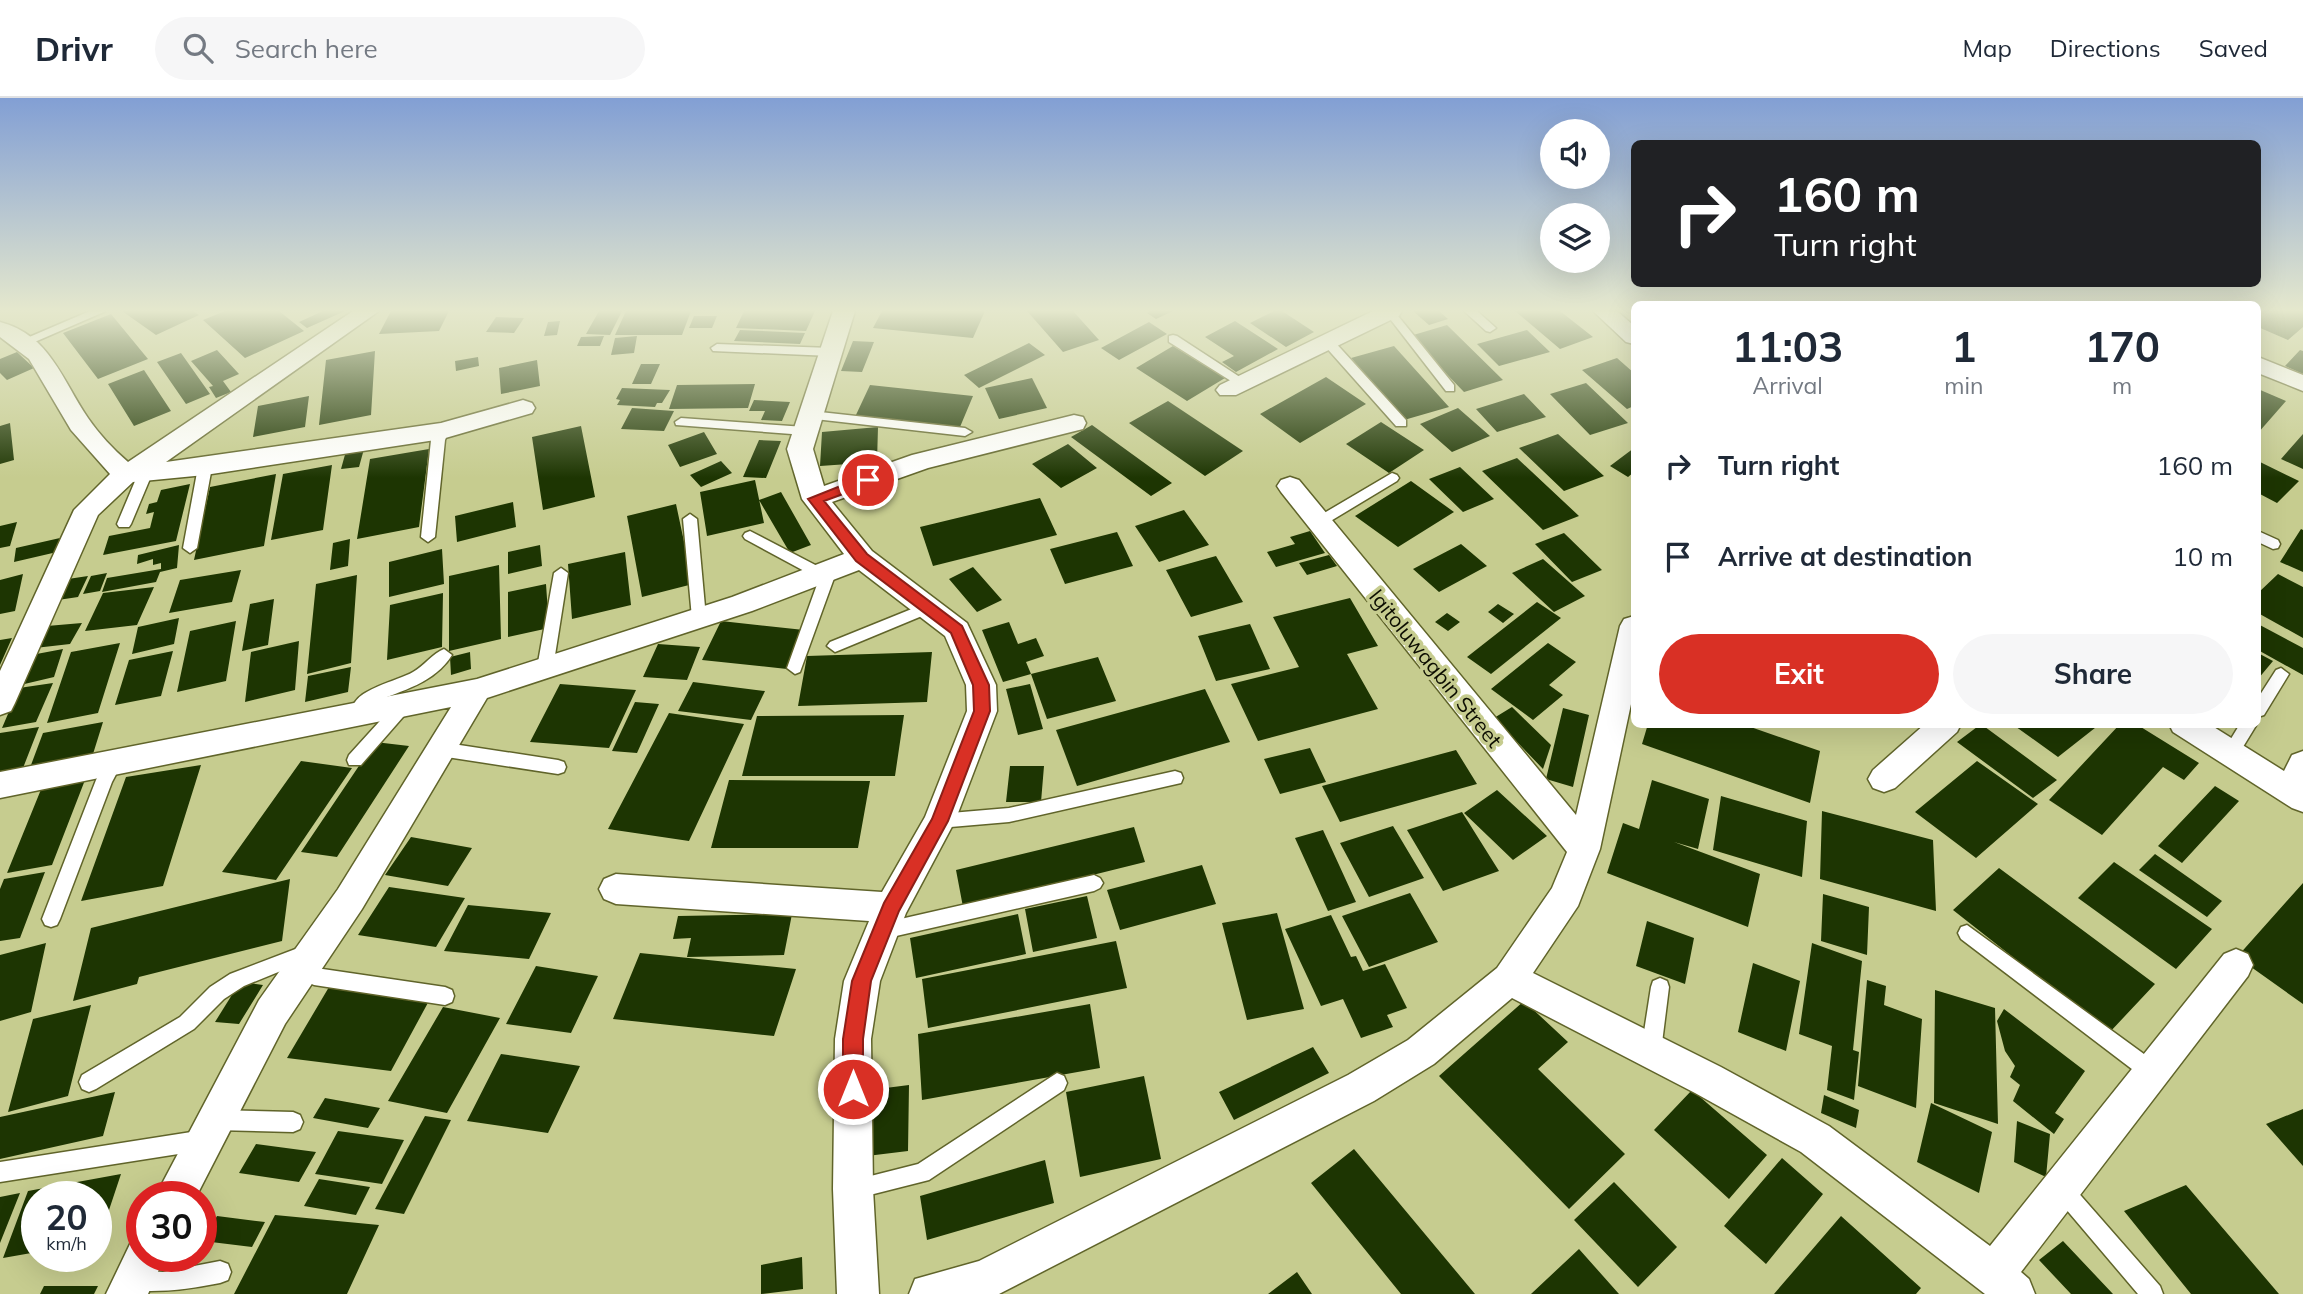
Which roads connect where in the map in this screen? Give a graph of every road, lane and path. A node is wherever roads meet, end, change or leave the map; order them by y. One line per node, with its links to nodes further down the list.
1 (46, 367): 20 (street)
2 (287, 367): 20 (street)
3 (826, 367): 14 (street)
4 (1209, 367): 10 (lane)
5 (1277, 367): 10 (street)
6 (1350, 367): 16 (lane)
7 (1433, 367): 11 (lane)
8 (2264, 367): 9 (street)
9 (2303, 384)
10 (1235, 387)
11 (1450, 388)
12 (523, 408): 17 (street)
13 (681, 422): 14 (lane)
14 (808, 423): 18 (lane); 23 (street)
15 (1074, 423): 23 (street)
16 (1401, 423)
17 (442, 430): 19 (street); 28 (lane)
18 (965, 432)
19 (205, 467): 20 (street); 31 (lane)
20 (135, 474): 26 (lane); 44 (street)
21 (1392, 478): 25 (lane)
22 (1290, 485): 25 (street, Igitoluwagbin Street)
23 (815, 499): 32 (street)
24 (690, 519): 36 (lane)
25 (1319, 522): 61 (street, Igitoluwagbin Street)
26 (124, 524)
27 (750, 536): 33 (lane)
28 (428, 537)
29 (2261, 538): 30 (lane)
30 (2273, 544)
31 (190, 548)
32 (862, 558): 33 (street); 35 (street)
33 (825, 572): 36 (street); 41 (lane)
34 (561, 573): 40 (lane)
35 (929, 607): 38 (lane); 60 (street)
36 (699, 618): 40 (street)
37 (1631, 639): 61 (street)
38 (835, 646)
39 (444, 655): 47 (lane)
40 (545, 668): 43 (street)
41 (795, 668)
42 (2281, 674): 46 (lane)
43 (477, 690): 45 (street); 51 (street)
44 (0, 703)
45 (404, 705): 47 (street); 53 (lane)
46 (2261, 706)
47 (360, 714): 54 (street)
48 (1941, 728): 57 (street)
49 (2190, 728): 52 (street)
50 (2246, 728): 52 (lane)
51 (440, 749): 55 (lane); 67 (street)
52 (2229, 755): 58 (street)
53 (355, 760)
54 (114, 763): 59 (street); 64 (lane)
55 (558, 767)
56 (1175, 778): 60 (lane)
57 (1884, 779)
58 (2299, 784)
59 (0, 785)
60 (939, 821): 65 (street)
61 (1584, 849): 69 (street)
62 (1094, 883): 65 (lane)
63 (616, 889): 65 (street)
64 (51, 919)
65 (887, 920): 81 (street)
66 (1967, 933): 73 (lane)
67 (308, 960): 71 (lane); 74 (lane); 77 (street)
68 (2235, 965): 73 (street)
69 (1509, 979): 72 (street); 85 (street)
70 (1660, 987): 72 (lane)
71 (445, 996)
72 (1651, 1051): 84 (street)
73 (2152, 1072): 80 (street)
74 (89, 1082)
75 (1057, 1083): 81 (lane)
76 (293, 1122): 77 (lane)
77 (209, 1130): 78 (lane); 79 (street)
78 (0, 1172)
79 (183, 1181)
80 (2061, 1188): 84 (street); 88 (lane)
81 (853, 1189): 86 (street)
82 (220, 1272): 83 (lane)
83 (135, 1277)
84 (2004, 1284)
85 (988, 1287): 87 (street)
86 (858, 1294)
87 (930, 1294)
88 (2152, 1294)

